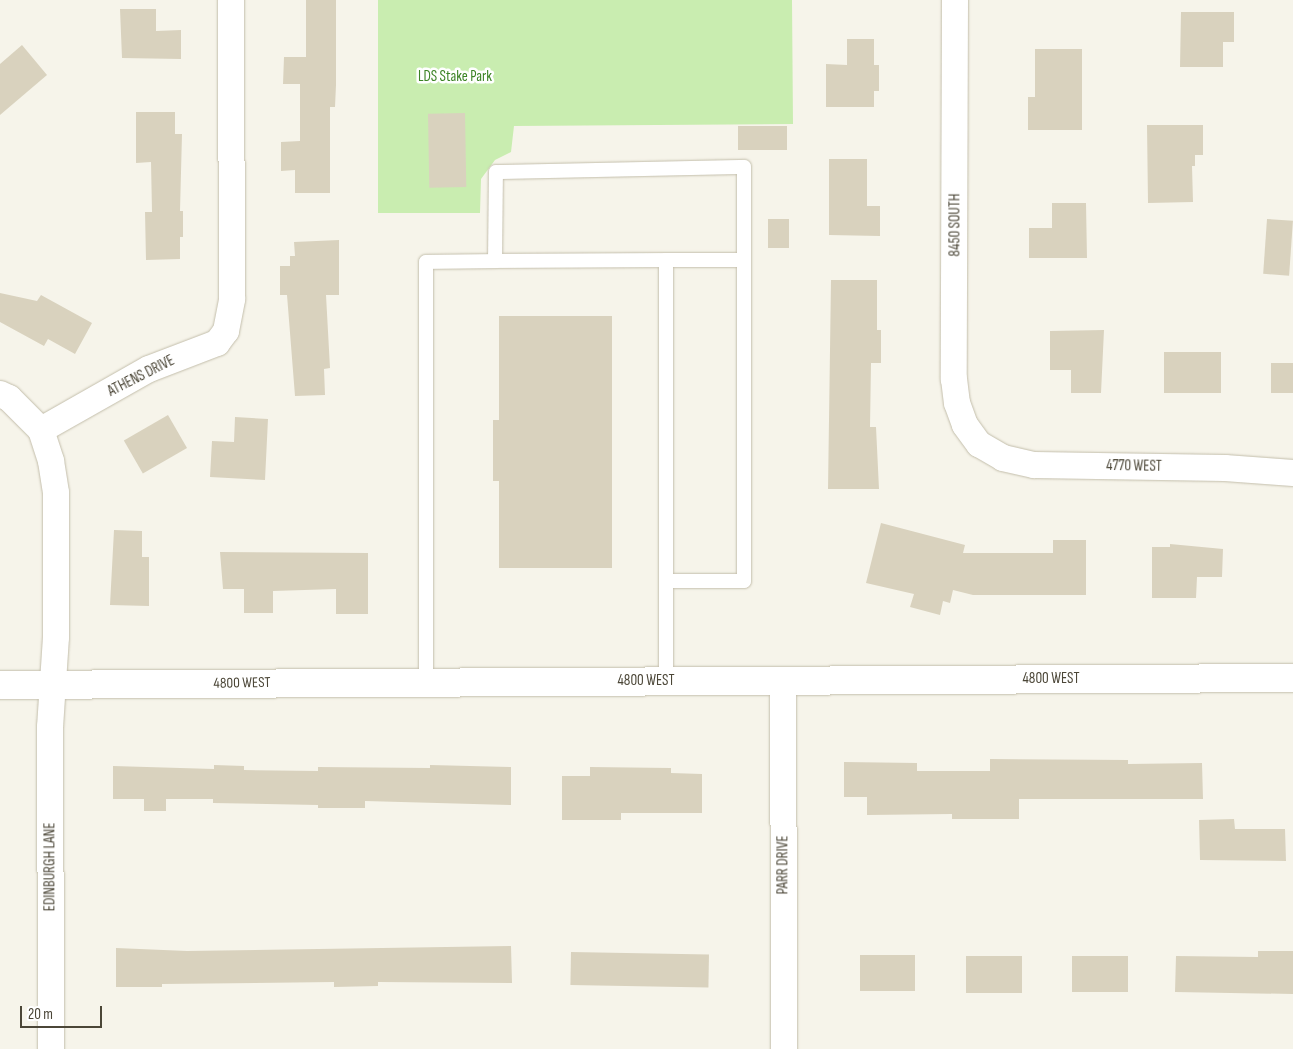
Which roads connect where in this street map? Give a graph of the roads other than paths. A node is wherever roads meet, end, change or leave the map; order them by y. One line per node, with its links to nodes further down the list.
1 (231, 0): 7 (street, ATHENS DRIVE)
2 (955, 0): 8 (street, 8450 SOUTH)
3 (666, 260): 4 (lane); 5 (lane); 10 (lane)
4 (744, 260): 5 (lane); 10 (lane)
5 (496, 261): 12 (lane)
6 (0, 394): 7 (street)
7 (41, 430): 16 (street)
8 (979, 444): 9 (street, 4770 WEST)
9 (1293, 473)
10 (666, 581): 13 (lane)
11 (1293, 678): 14 (street, 4800 WEST)
12 (426, 681): 13 (street, 4800 WEST); 16 (street, 4800 WEST)
13 (666, 681): 14 (street, 4800 WEST)
14 (783, 681): 18 (street, PARR DRIVE)
15 (0, 685): 16 (street, 4800 WEST)
16 (53, 685): 17 (street, EDINBURGH LANE)
17 (51, 1049)
18 (784, 1049)

